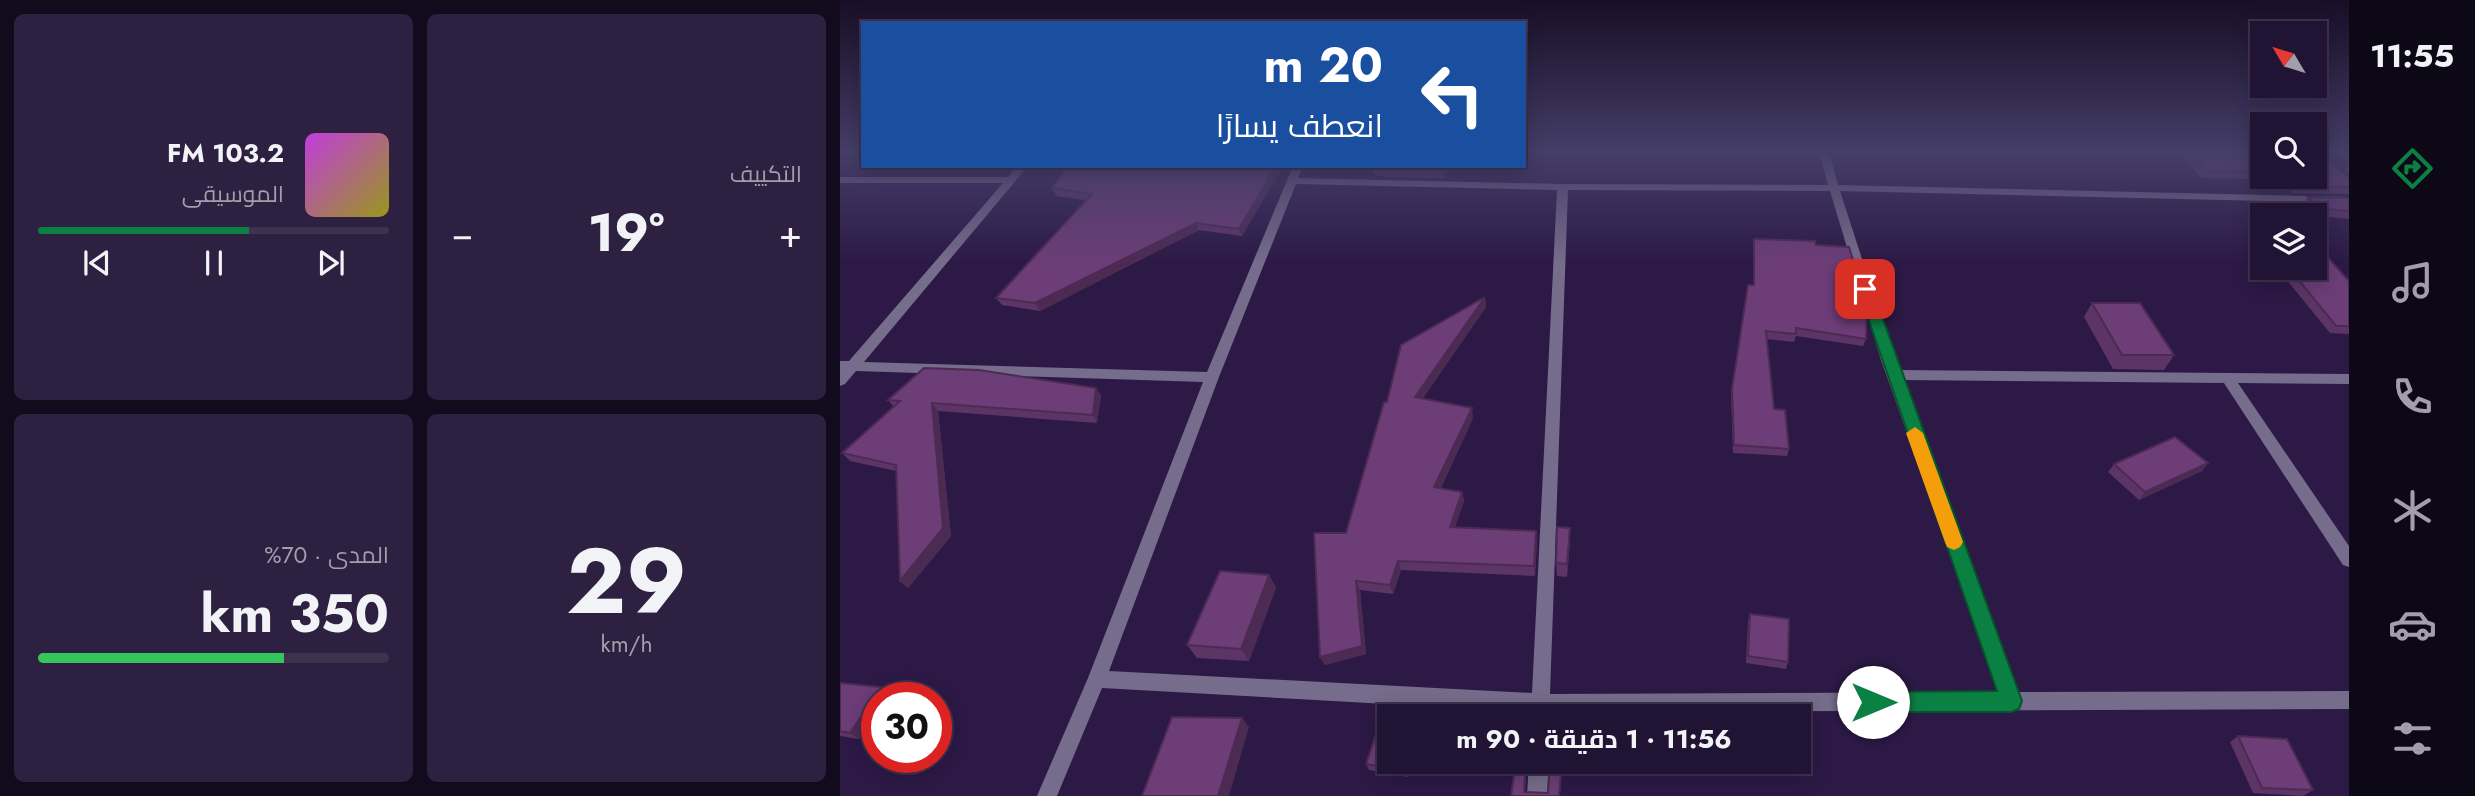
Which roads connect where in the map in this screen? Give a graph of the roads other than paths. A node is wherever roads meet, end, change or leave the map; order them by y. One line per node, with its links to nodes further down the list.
1 (1004, 189): 7 (street)
2 (1289, 189): 9 (street)
3 (1563, 189): 18 (street)
4 (1834, 189): 8 (street)
5 (1883, 189): 6 (street)
6 (2349, 200)
7 (847, 366): 9 (street); 12 (street)
8 (1894, 375): 10 (street); 16 (street)
9 (1212, 377): 14 (street)
10 (2227, 377): 11 (street); 13 (street)
11 (2349, 379)
12 (840, 381)
13 (2349, 560)
14 (1097, 679): 17 (street); 21 (street)
15 (2349, 700): 16 (street)
16 (2011, 701): 19 (street)
17 (1454, 704)
18 (1540, 704)
19 (1811, 705)
20 (1538, 774): 22 (street)
21 (1047, 796)
22 (1537, 796)

